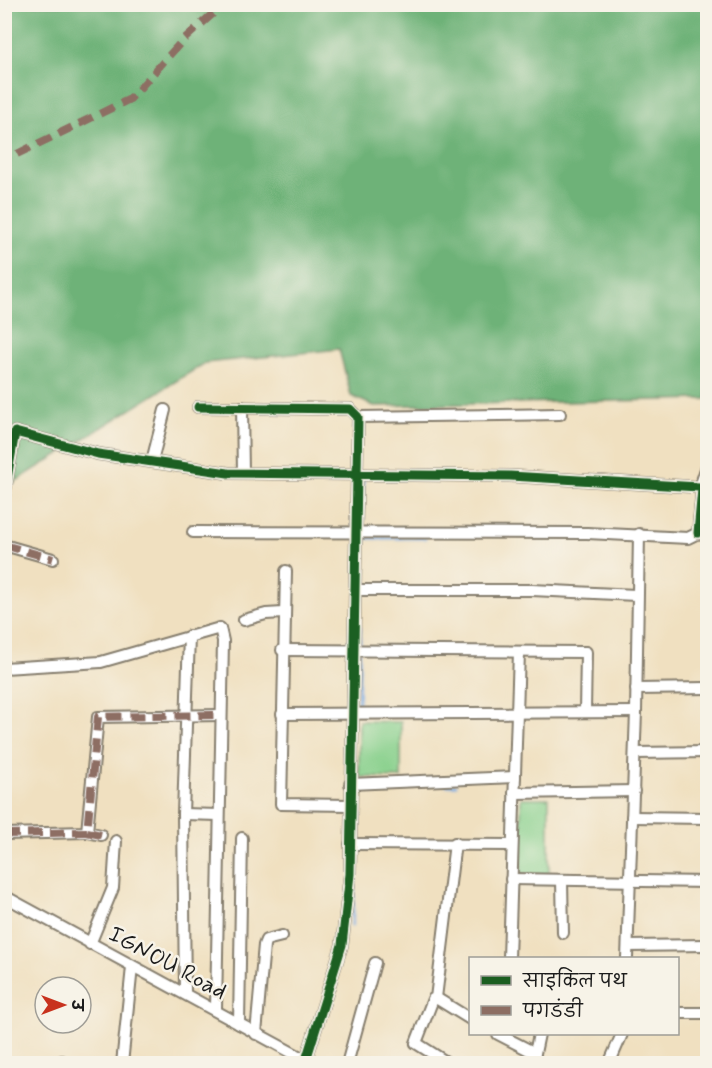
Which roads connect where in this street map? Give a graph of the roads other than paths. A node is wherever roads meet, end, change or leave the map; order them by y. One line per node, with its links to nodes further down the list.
1 (198, 407): 2 (street)
2 (242, 407): 5 (street); 8 (street)
3 (165, 410): 6 (street)
4 (560, 414): 5 (street)
5 (358, 417): 9 (street)
6 (152, 461): 8 (street); 11 (street)
7 (708, 464): 10 (street)
8 (243, 473): 9 (street)
9 (357, 473): 10 (street); 13 (street)
10 (700, 488): 15 (street)
11 (4, 496)
12 (193, 532): 13 (street)
13 (361, 532): 14 (street); 19 (street)
14 (639, 534): 15 (street); 20 (street)
15 (703, 535)
16 (4, 545): 17 (street)
17 (52, 560)
18 (286, 571): 21 (street)
19 (355, 590): 20 (street); 25 (street)
20 (636, 595): 29 (street)
21 (283, 613): 22 (street); 24 (street)
22 (244, 620)
23 (189, 636): 27 (street); 35 (street); 36 (street)
24 (282, 650): 25 (street); 33 (street)
25 (352, 651): 26 (street); 34 (street)
26 (519, 652): 30 (street); 32 (street)
27 (4, 668)
28 (708, 688): 29 (street)
29 (636, 689): 31 (street)
30 (585, 712): 31 (street); 32 (street)
31 (636, 712): 38 (street)
32 (517, 713): 34 (street); 39 (street)
33 (282, 714): 34 (street); 43 (street)
34 (352, 714): 40 (street)
35 (185, 716): 36 (street); 44 (street); 48 (street)
36 (221, 716): 45 (street)
37 (708, 752): 38 (street)
38 (634, 753): 41 (street)
39 (514, 777): 40 (street); 42 (street)
40 (350, 784): 43 (street)
41 (634, 791): 42 (street); 46 (street)
42 (514, 793): 55 (street)
43 (350, 805): 54 (street)
44 (183, 814): 45 (street); 70 (street)
45 (219, 815): 72 (street)
46 (632, 817): 47 (street); 58 (street)
47 (708, 818)
48 (87, 832): 49 (street); 50 (street)
49 (4, 834)
50 (101, 835)
51 (242, 838): 76 (street)
52 (116, 842): 63 (street)
53 (455, 843): 54 (street); 55 (street); 71 (street)
54 (350, 844): 82 (street)
55 (511, 845): 56 (street)
56 (511, 879): 57 (street); 66 (street)
57 (562, 880): 58 (street); 61 (street)
58 (631, 881): 59 (street); 65 (street)
59 (708, 882)
60 (4, 896): 63 (street, IGNOU Road)
61 (563, 933)
62 (282, 936): 77 (street)
63 (90, 944): 69 (street, IGNOU Road)
64 (708, 945): 65 (street)
65 (628, 946): 67 (street)
66 (509, 957)
67 (627, 957)
68 (375, 963): 84 (street)
69 (132, 967): 70 (street, IGNOU Road); 83 (street)
70 (185, 993): 72 (street, IGNOU Road)
71 (436, 998): 75 (street); 85 (street)
72 (216, 1009): 76 (street, IGNOU Road)
73 (708, 1012): 74 (street)
74 (679, 1013)
75 (469, 1018)
76 (238, 1024): 77 (street, IGNOU Road)
77 (256, 1034): 82 (street, IGNOU Road)
78 (499, 1035): 81 (street)
79 (539, 1035): 81 (street)
80 (622, 1035): 86 (street)
81 (533, 1058)
82 (310, 1062)
83 (122, 1064)
84 (346, 1064)
85 (449, 1064)
86 (609, 1064)

